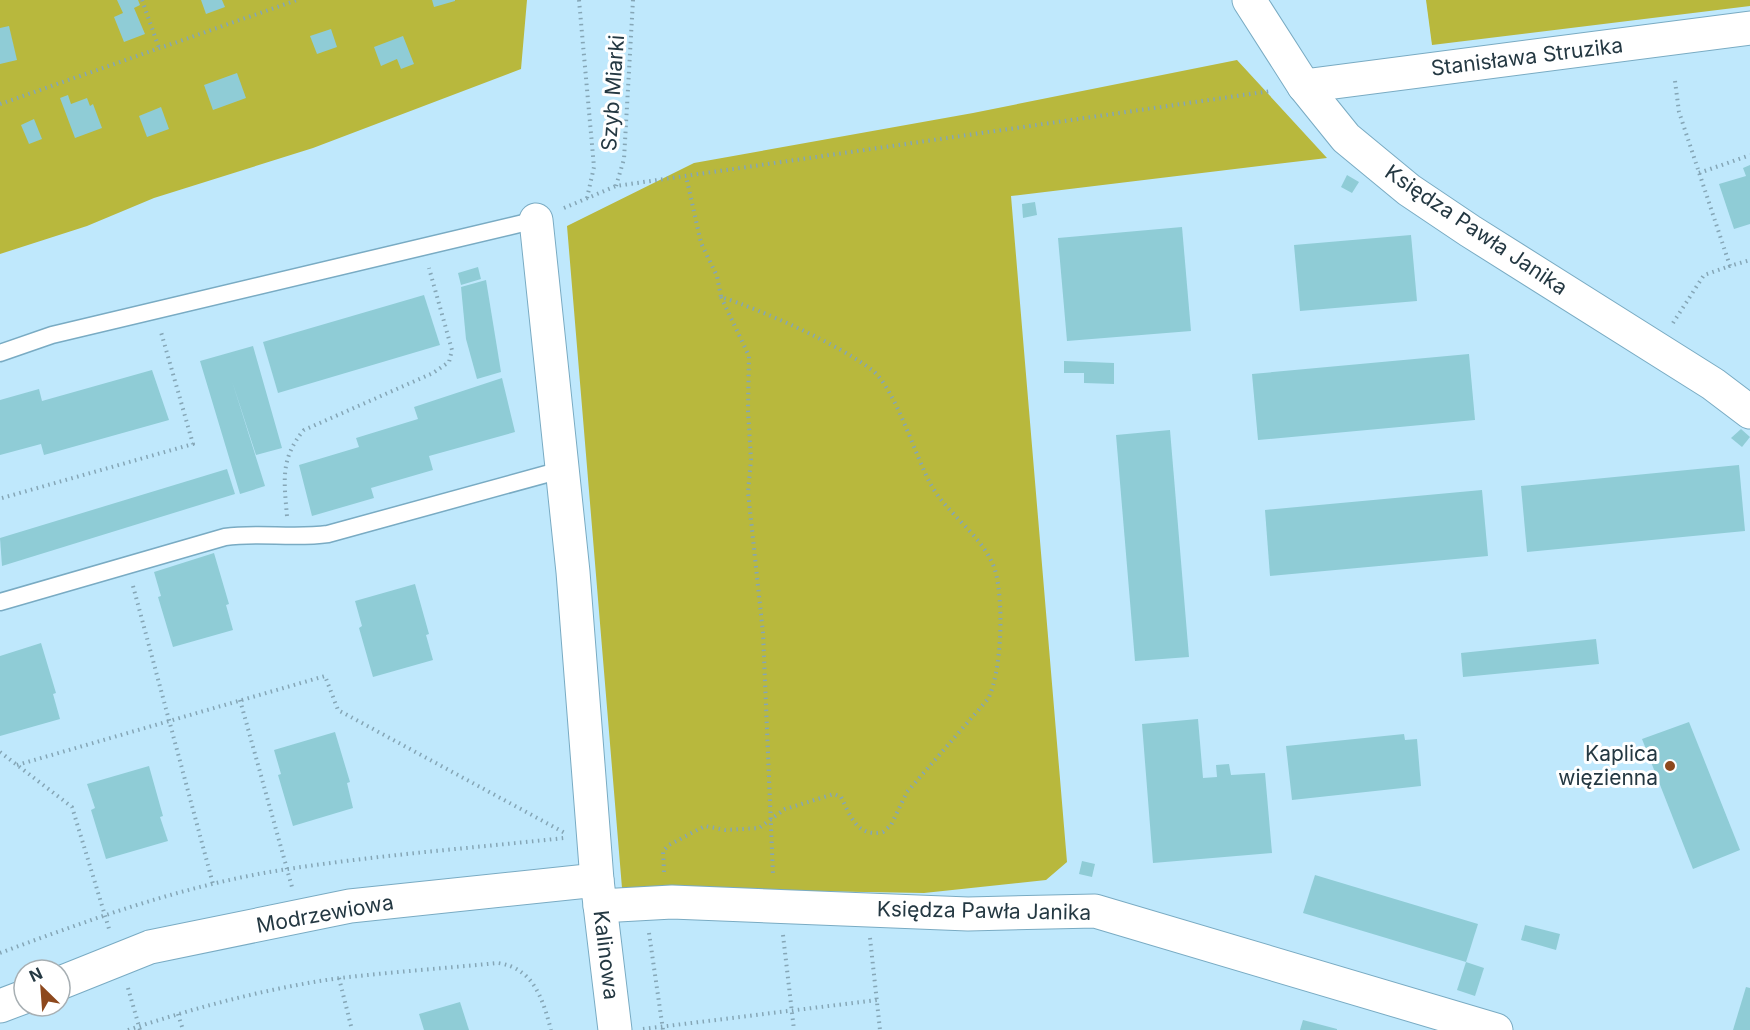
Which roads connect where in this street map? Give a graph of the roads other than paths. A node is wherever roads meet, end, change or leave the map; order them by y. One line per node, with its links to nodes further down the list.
1 (1249, 0): 3 (street, Księdza Pawła Janika)
2 (1750, 28): 3 (street, Stanisława Struzika)
3 (1304, 86): 6 (street, Księdza Pawła Janika)
4 (536, 220): 5 (lane); 7 (street, Kalinowa)
5 (0, 353)
6 (1750, 412)
7 (561, 470): 8 (lane); 9 (street, Kalinowa)
8 (0, 602)
9 (598, 893): 10 (street, Modrzewiowa); 13 (street, Kalinowa); 14 (street, Księdza Pawła Janika)
10 (72, 977)
11 (0, 1011): 12 (street)
12 (6, 1030)
13 (615, 1030)
14 (1496, 1030)

